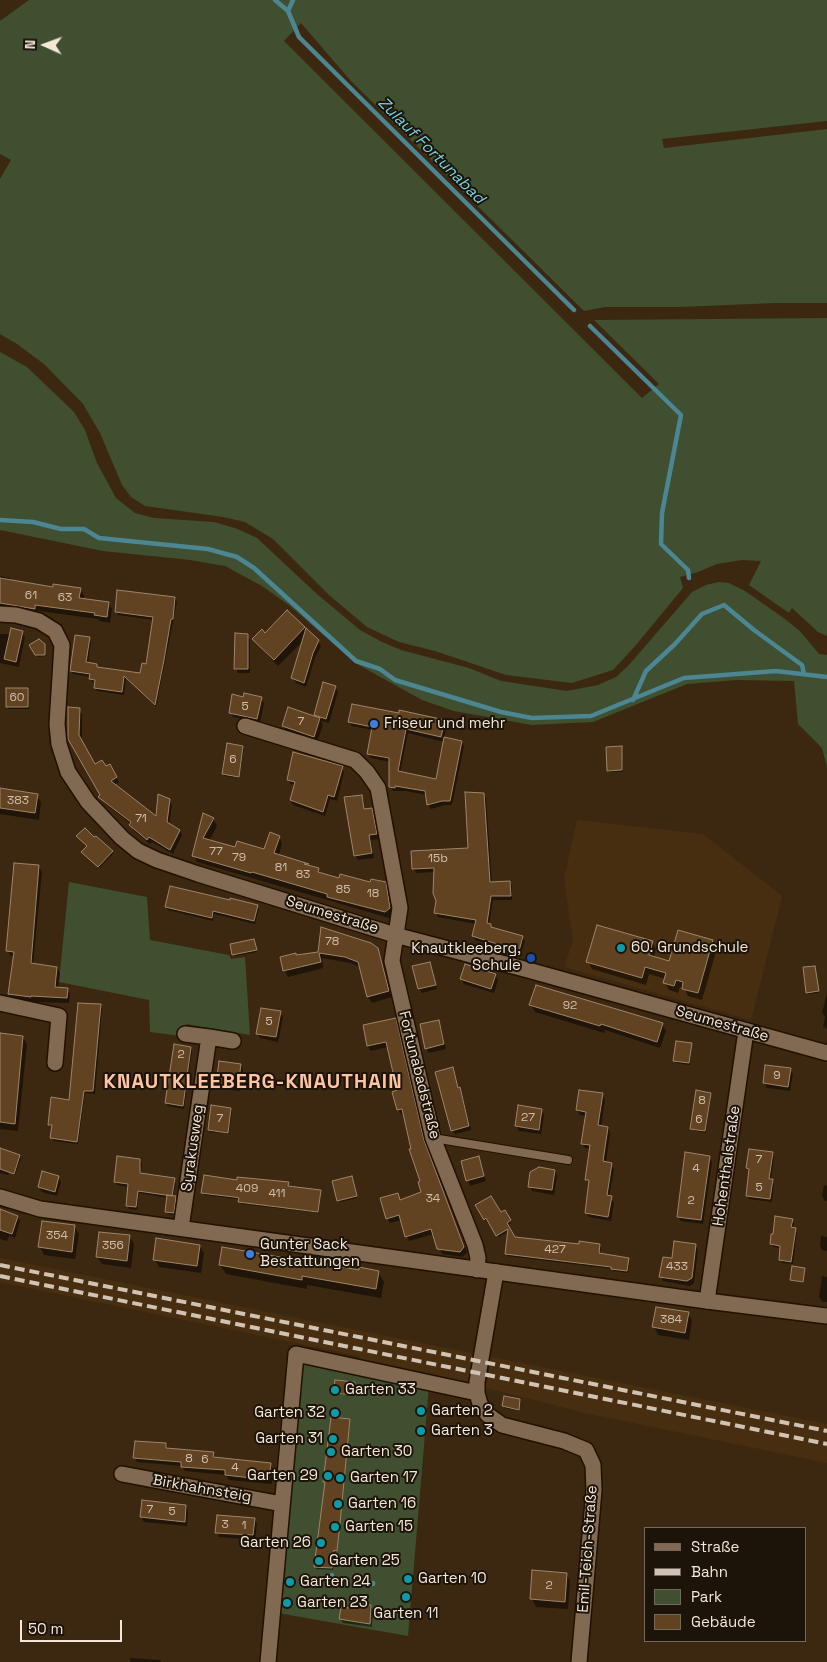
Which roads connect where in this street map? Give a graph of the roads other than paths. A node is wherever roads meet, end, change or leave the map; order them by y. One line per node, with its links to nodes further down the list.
1 (0, 614): 3 (street, Seumestraße)
2 (245, 726): 3 (street, Fortunabadstraße)
3 (395, 935): 5 (street, Seumestraße); 11 (street, Fortunabadstraße)
4 (0, 1003): 10 (street)
5 (746, 1031): 9 (street, Seumestraße); 17 (street, Hohenthalstraße)
6 (186, 1034): 7 (street)
7 (209, 1038): 8 (street); 14 (street, Syrakusweg)
8 (233, 1042)
9 (827, 1053)
10 (56, 1063)
11 (433, 1138): 12 (lane); 15 (street, Fortunabadstraße)
12 (568, 1160)
13 (0, 1197): 14 (street)
14 (181, 1228): 15 (street)
15 (477, 1270): 16 (street)
16 (496, 1272): 17 (street); 19 (street)
17 (707, 1301): 18 (street)
18 (827, 1316)
19 (477, 1393): 21 (street); 23 (street, Emil-Teich-Straße)
20 (122, 1474): 21 (street, Birkhahnsteig)
21 (282, 1504): 22 (street)
22 (268, 1662)
23 (579, 1662)

